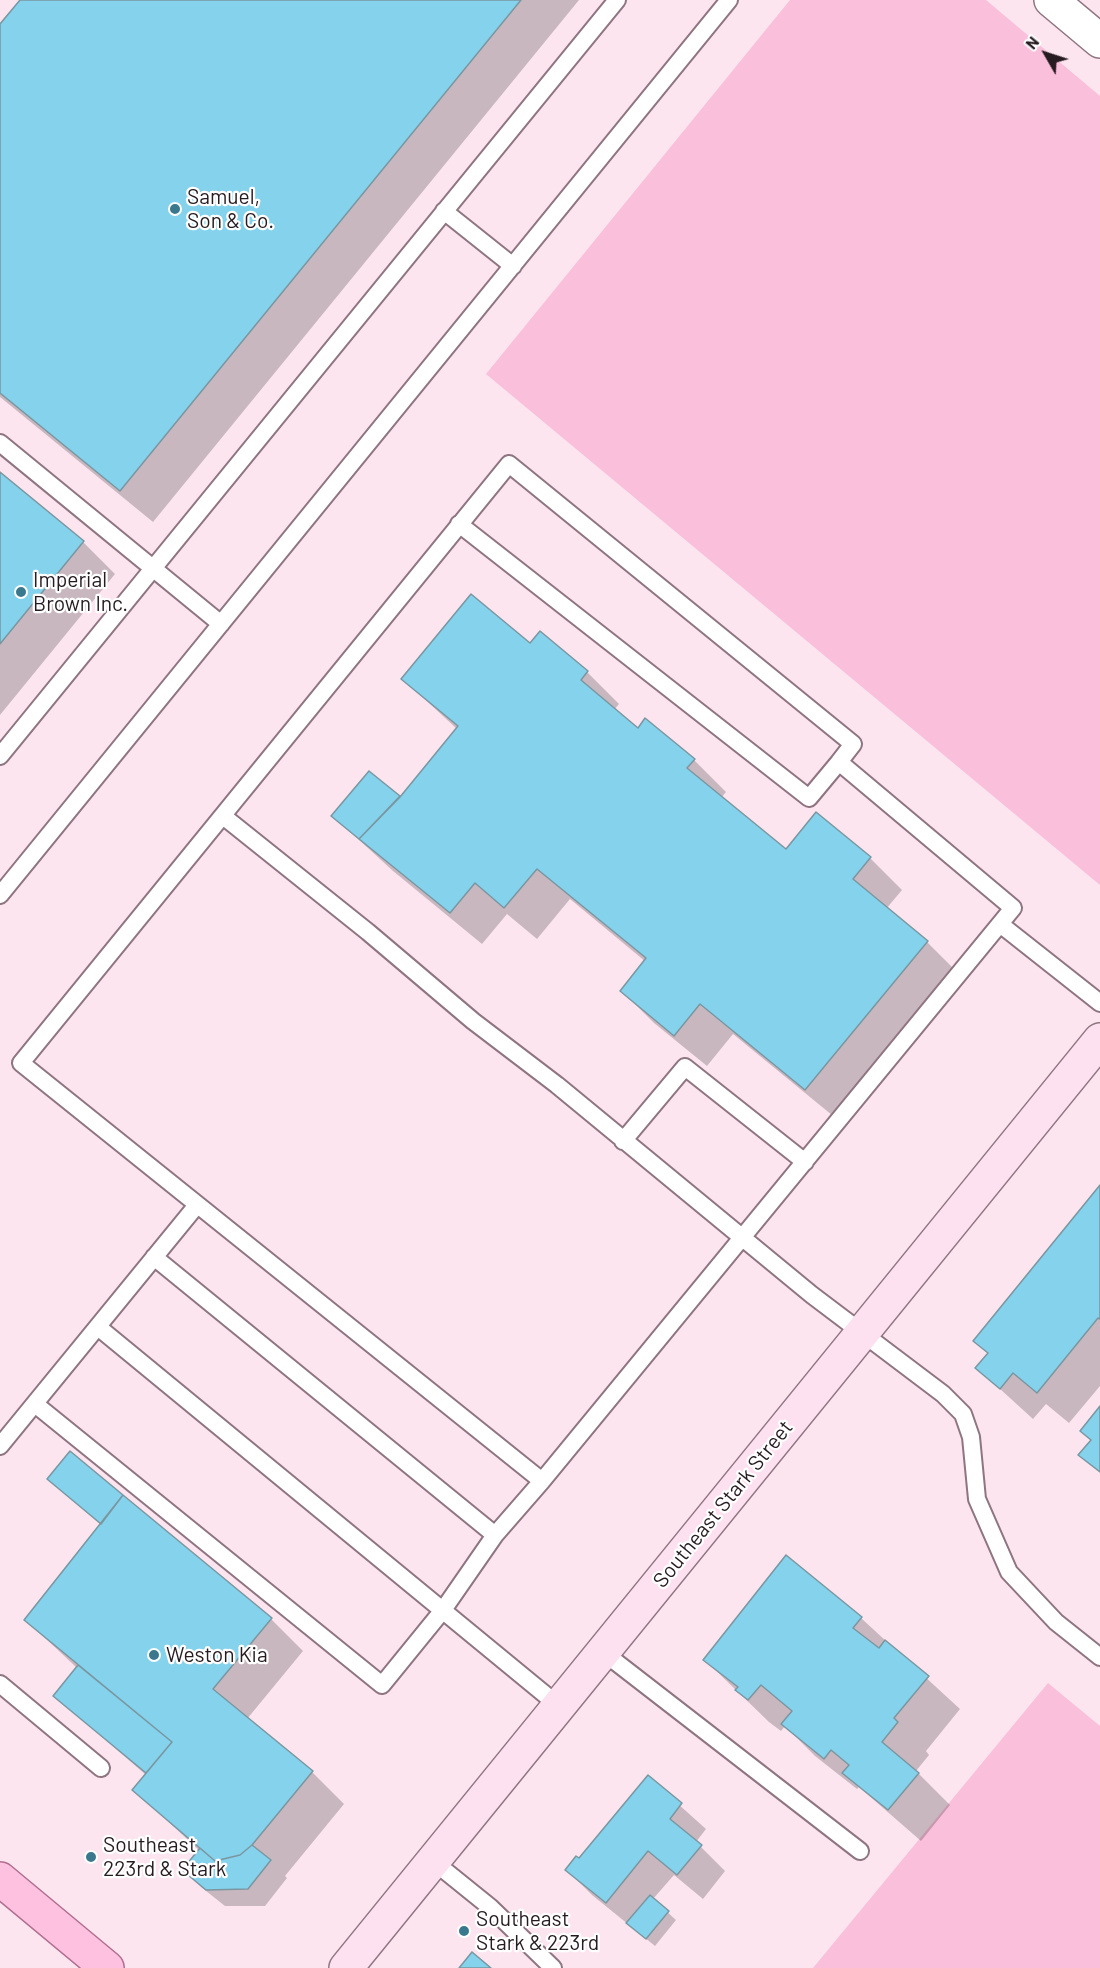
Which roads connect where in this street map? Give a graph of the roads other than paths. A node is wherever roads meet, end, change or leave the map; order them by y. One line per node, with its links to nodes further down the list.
1 (617, 0): 5 (lane)
2 (729, 0): 6 (lane)
3 (1051, 0): 4 (street)
4 (1100, 41)
5 (444, 211): 6 (lane); 9 (lane)
6 (513, 266): 10 (lane)
7 (0, 443): 9 (lane)
8 (459, 524): 12 (lane); 12 (lane); 13 (lane)
9 (153, 568): 10 (lane); 11 (lane)
10 (221, 624): 14 (lane)
11 (0, 756)
12 (839, 762): 15 (lane)
13 (223, 816): 18 (lane); 20 (lane)
14 (0, 895)
15 (1000, 924): 16 (lane); 19 (lane)
16 (1100, 1003)
17 (1100, 1040): 24 (main road, Southeast Stark Street)
18 (623, 1141): 19 (lane); 21 (lane)
19 (805, 1162): 21 (lane)
20 (197, 1205): 22 (lane); 27 (lane)
21 (742, 1237): 24 (lane); 27 (lane)
22 (154, 1257): 23 (lane); 28 (lane)
23 (98, 1327): 25 (lane); 29 (lane)
24 (863, 1332): 30 (main road, Southeast Stark Street); 31 (lane)
25 (35, 1404): 26 (lane); 29 (lane)
26 (0, 1446)
27 (542, 1481): 28 (lane)
28 (495, 1535): 29 (lane)
29 (443, 1610): 33 (lane)
30 (603, 1652): 33 (main road, Southeast Stark Street); 35 (lane)
31 (1100, 1658)
32 (0, 1684): 34 (lane)
33 (560, 1706): 36 (main road, Southeast Stark Street)
34 (101, 1768)
35 (860, 1851)
36 (433, 1861): 39 (main road, Southeast Stark Street); 40 (lane)
37 (0, 1879): 38 (main road)
38 (107, 1968)
39 (346, 1968)
40 (553, 1968)

